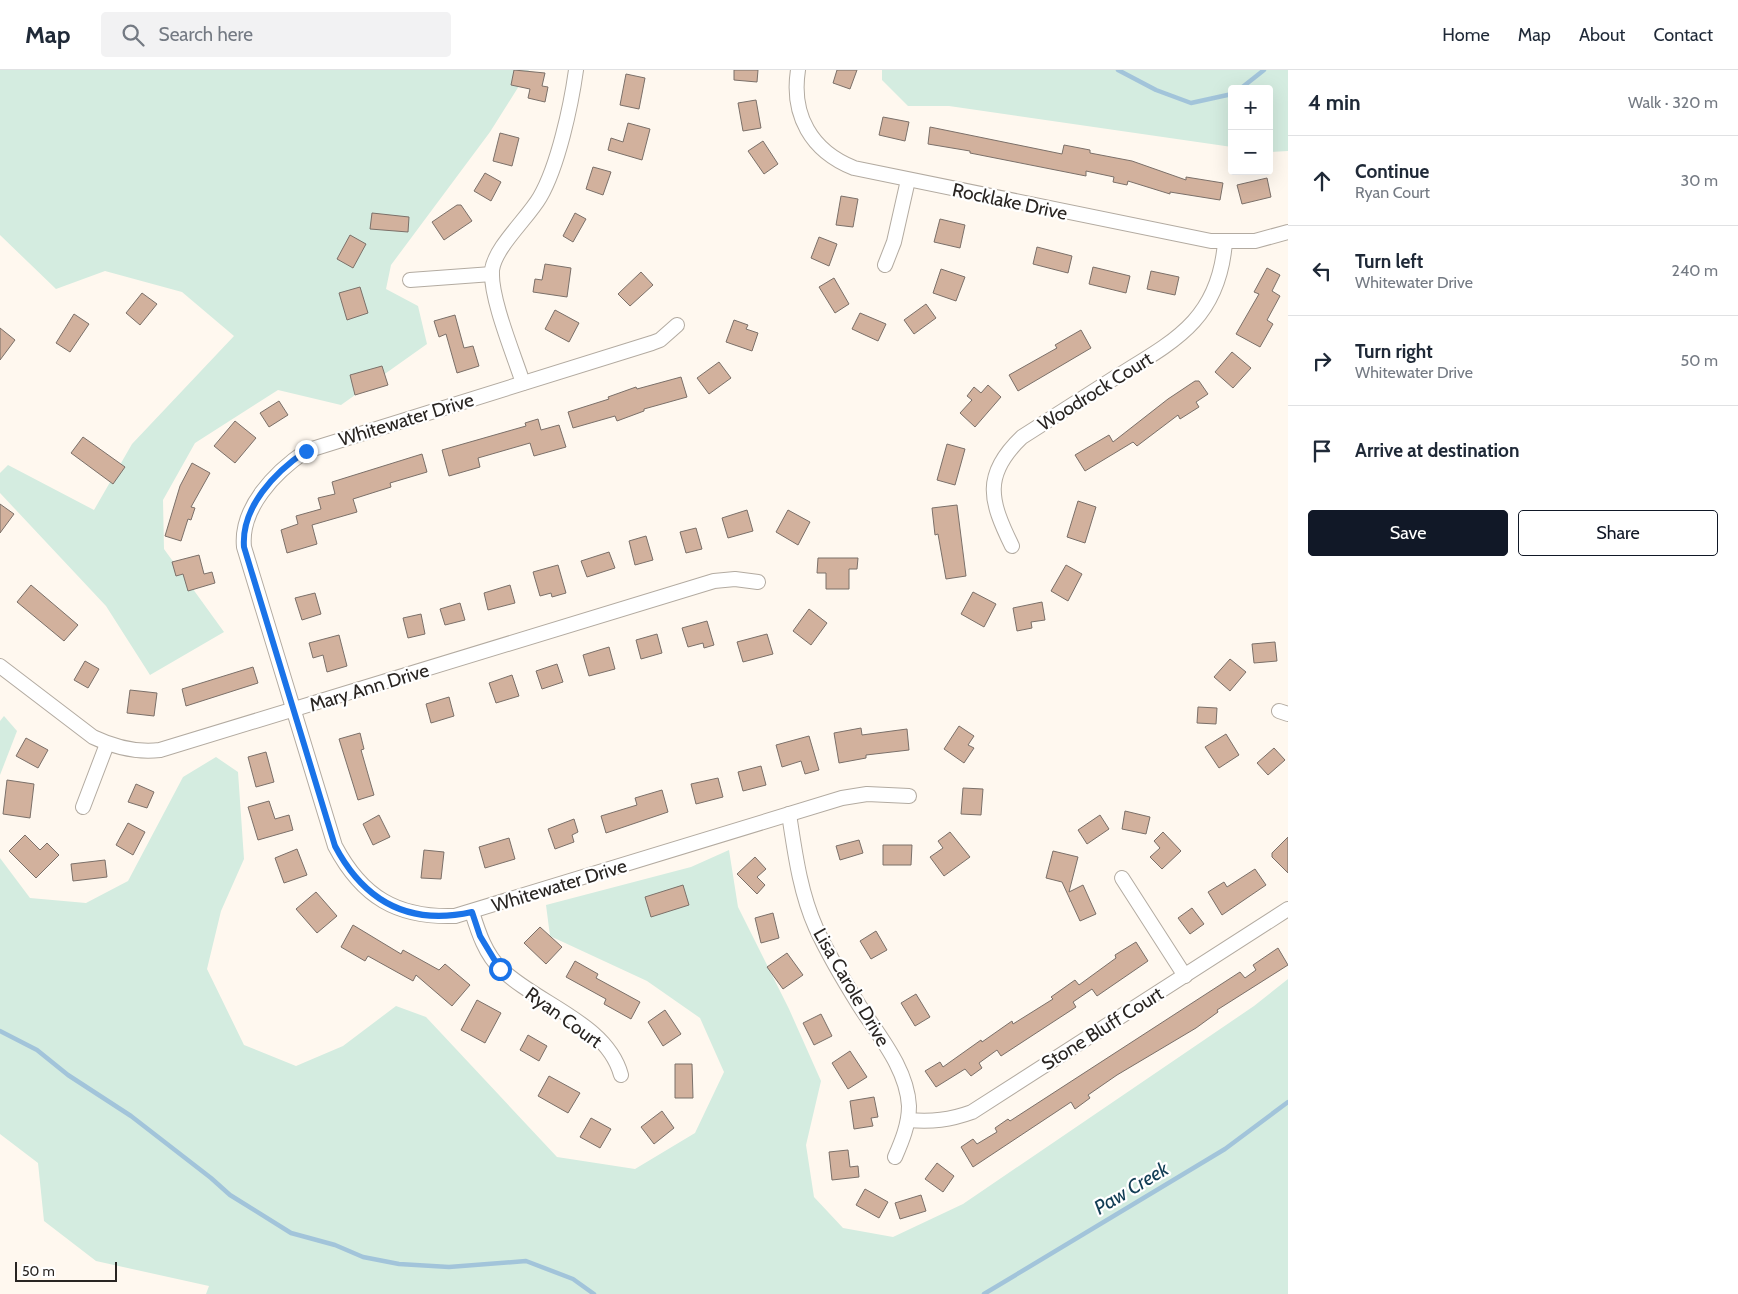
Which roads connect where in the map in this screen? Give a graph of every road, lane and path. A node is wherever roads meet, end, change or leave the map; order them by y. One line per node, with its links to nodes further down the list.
1 (576, 70): 7 (street)
2 (798, 70): 3 (street, Rocklake Drive)
3 (908, 180): 5 (street, Rocklake Drive); 6 (street)
4 (1288, 232): 5 (street, Rocklake Drive)
5 (1225, 242): 11 (street, Woodrock Court)
6 (884, 265)
7 (492, 274): 8 (street); 10 (street)
8 (410, 280)
9 (678, 325): 10 (street, Whitewater Drive)
10 (523, 383): 14 (street, Whitewater Drive)
11 (1012, 546)
12 (758, 582): 14 (street, Mary Ann Drive)
13 (0, 666): 15 (street, Mary Ann Drive)
14 (293, 711): 15 (street, Mary Ann Drive); 21 (street, Whitewater Drive)
15 (107, 744): 17 (street)
16 (909, 796): 18 (street, Whitewater Drive)
17 (84, 807)
18 (789, 814): 21 (street, Whitewater Drive); 24 (street, Lisa Carole Drive)
19 (1122, 878): 22 (street)
20 (1288, 909): 22 (street, Stone Bluff Court)
21 (472, 912): 23 (street, Ryan Court)
22 (1184, 976): 24 (street, Stone Bluff Court)
23 (622, 1075)
24 (908, 1120): 25 (street, Lisa Carole Drive)
25 (895, 1157)

